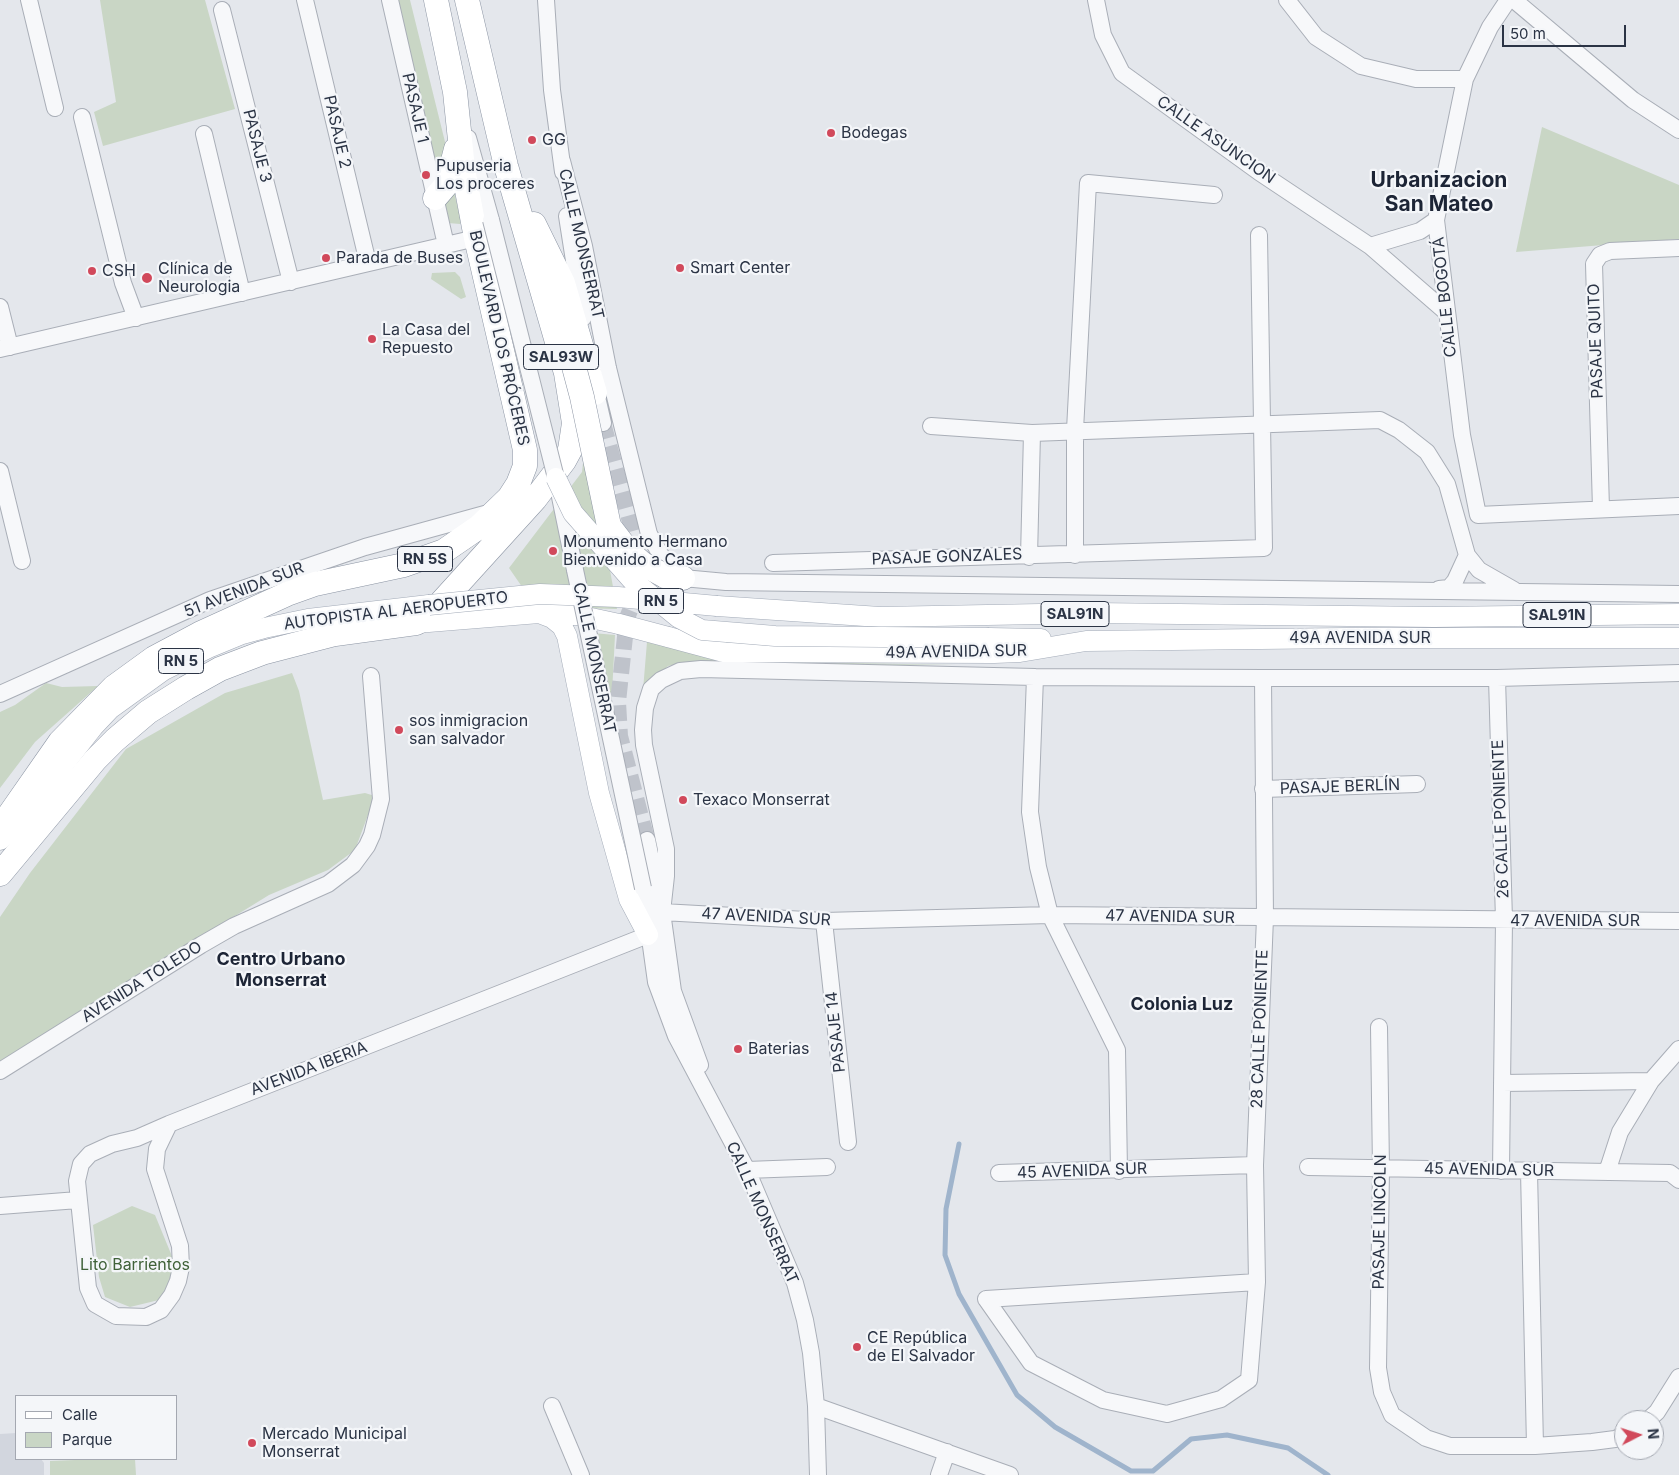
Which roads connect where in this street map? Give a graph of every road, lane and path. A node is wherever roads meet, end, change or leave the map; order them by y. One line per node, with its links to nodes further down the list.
1 (29, 0): 14 (street)
2 (305, 0): 29 (street, PASAJE 2)
3 (390, 0): 21 (street, PASAJE 1)
4 (436, 0): 13 (highway, BOULEVARD LOS PRÓCERES)
5 (546, 0): 18 (street, CALLE MONSERRAT)
6 (1287, 0): 12 (street)
7 (1508, 0): 12 (street, CALLE BOGOTÁ)
8 (1514, 0): 16 (street)
9 (1096, 3): 26 (street, CALLE ASUNCION)
10 (469, 5): 19 (highway, SAL93W)
11 (222, 10): 30 (street, PASAJE 3)
12 (1465, 79): 22 (street, CALLE BOGOTÁ)
13 (455, 92): 21 (highway); 24 (highway, BOULEVARD LOS PRÓCERES / RN 5S); 43 (street, CALLE MONSERRAT, bridge)
14 (56, 108)
15 (82, 117): 34 (street)
16 (1679, 130)
17 (204, 134): 31 (street)
18 (562, 161): 36 (street, CALLE MONSERRAT); 52 (street, CALLE MONSERRAT)
19 (506, 166): 28 (highway, SAL93W); 36 (highway)
20 (1214, 195): 40 (street)
21 (435, 198): 25 (street, PASAJE 1)
22 (1436, 220): 26 (street); 33 (street, CALLE BOGOTÁ)
23 (1259, 235): 39 (street)
24 (476, 238): 25 (street); 46 (highway, BOULEVARD LOS PRÓCERES / RN 5S)
25 (446, 245): 29 (street)
26 (1370, 246): 33 (street, CALLE ASUNCION)
27 (1679, 248): 45 (street, PASAJE QUITO)
28 (531, 254): 52 (highway, bridge); 59 (highway, SAL93W)
29 (368, 264): 30 (street)
30 (291, 282): 31 (street)
31 (242, 293): 34 (street)
32 (0, 307): 35 (street)
33 (1446, 312): 45 (street, CALLE BOGOTÁ)
34 (136, 318): 35 (street)
35 (5, 348)
36 (595, 394): 37 (street, CALLE MONSERRAT)
37 (603, 423)
38 (931, 426): 41 (street)
39 (1262, 426): 40 (street); 47 (street); 48 (street)
40 (1075, 430): 41 (street); 47 (street)
41 (1032, 433): 49 (street, PASAJE GONZALES)
42 (0, 471): 50 (street)
43 (556, 478): 63 (main road, bridge); 82 (street, CALLE MONSERRAT, bridge)
44 (1679, 506): 45 (street)
45 (1601, 509)
46 (496, 511): 69 (street, 51 AVENIDA SUR); 72 (highway, BOULEVARD LOS PRÓCERES / RN 5S)
47 (1075, 555): 49 (street)
48 (1467, 555): 53 (street); 54 (street)
49 (1029, 557): 51 (street, PASAJE GONZALES)
50 (22, 562)
51 (773, 563)
52 (674, 577): 54 (street)
53 (1518, 591): 54 (street); 55 (street)
54 (1416, 592)
55 (1679, 594)
56 (604, 596): 57 (main road, 49A AVENIDA SUR / RN 5, bridge); 59 (main road, AUTOPISTA AL AEROPUERTO / RN 5, bridge)
57 (717, 606): 60 (main road, 49A AVENIDA SUR / SAL91N)
58 (539, 613): 59 (main road, 49A AVENIDA SUR / RN 5); 61 (main road, 49A AVENIDA SUR / RN 5, bridge); 82 (main road)
59 (423, 614): 73 (main road, AUTOPISTA AL AEROPUERTO / RN 5); 75 (highway, RN 5)
60 (1679, 614)
61 (668, 637): 63 (main road, 49A AVENIDA SUR / SAL91N)
62 (1679, 638): 63 (main road, 49A AVENIDA SUR / SAL91N)
63 (1086, 640)
64 (1679, 673): 68 (street, 49A AVENIDA SUR)
65 (371, 676): 85 (street, AVENIDA TOLEDO)
66 (1035, 677): 67 (street, 49A AVENIDA SUR); 76 (street, 49A AVENIDA SUR); 77 (street)
67 (1263, 678): 68 (street, 49A AVENIDA SUR); 71 (street, 28 CALLE PONIENTE)
68 (1497, 678): 79 (street, 26 CALLE PONIENTE)
69 (0, 694)
70 (1417, 784): 71 (street, PASAJE BERLÍN)
71 (1263, 789): 78 (street, 28 CALLE PONIENTE)
72 (0, 828)
73 (0, 840)
74 (647, 840): 76 (street, CALLE MONSERRAT)
75 (0, 874)
76 (662, 912): 80 (street, 47 AVENIDA SUR); 88 (street, CALLE MONSERRAT)
77 (1050, 915): 78 (street, 47 AVENIDA SUR); 80 (street, 47 AVENIDA SUR); 96 (street)
78 (1265, 918): 79 (street, 47 AVENIDA SUR); 91 (street, 28 CALLE PONIENTE)
79 (1504, 920): 81 (street, 47 AVENIDA SUR); 87 (street, 26 CALLE PONIENTE)
80 (824, 921): 90 (street, PASAJE 14)
81 (1679, 921)
82 (648, 935): 88 (street, CALLE MONSERRAT); 89 (street, AVENIDA IBERIA)
83 (1378, 1027): 94 (street, PASAJE LINCOLN)
84 (1679, 1049): 86 (street)
85 (0, 1071)
86 (1651, 1081): 87 (street); 99 (street)
87 (1502, 1083): 97 (street, 26 CALLE PONIENTE)
88 (710, 1103): 95 (street, CALLE MONSERRAT)
89 (169, 1124): 102 (street, AVENIDA IBERIA); 102 (street, AVENIDA IBERIA)
90 (848, 1142)
91 (1255, 1165): 96 (street, 45 AVENIDA SUR); 104 (street, 28 CALLE PONIENTE)
92 (827, 1167): 95 (street)
93 (1308, 1167): 94 (street, 45 AVENIDA SUR)
94 (1381, 1169): 97 (street, 45 AVENIDA SUR); 110 (street, PASAJE LINCOLN)
95 (747, 1170): 107 (street, CALLE MONSERRAT)
96 (1119, 1171): 100 (street, 45 AVENIDA SUR)
97 (1501, 1171): 98 (street, 45 AVENIDA SUR)
98 (1529, 1171): 99 (street, 45 AVENIDA SUR); 110 (street)
99 (1607, 1172): 101 (street, 45 AVENIDA SUR)
100 (999, 1173)
101 (1674, 1177)
102 (78, 1200): 103 (street)
103 (0, 1206)
104 (1257, 1282): 104 (street, 28 CALLE PONIENTE)
105 (1679, 1376): 108 (street)
106 (552, 1406): 112 (street)
107 (816, 1406): 111 (street); 113 (street, CALLE MONSERRAT)
108 (1657, 1410)
109 (1614, 1439): 110 (street)
110 (1535, 1446)
111 (947, 1452): 114 (street); 115 (street)
112 (580, 1475)
113 (818, 1475)
114 (939, 1475)
115 (1010, 1475)

